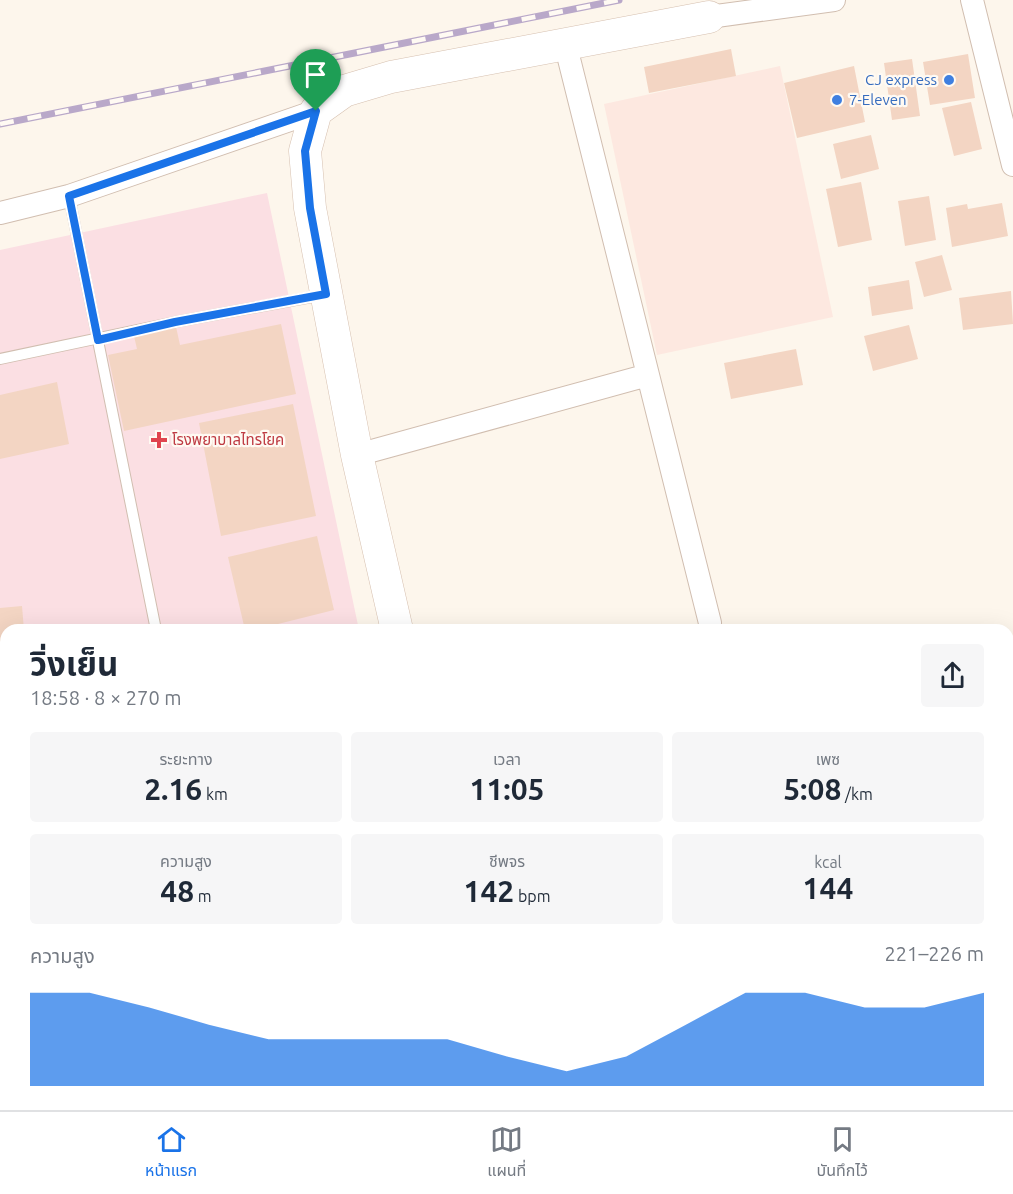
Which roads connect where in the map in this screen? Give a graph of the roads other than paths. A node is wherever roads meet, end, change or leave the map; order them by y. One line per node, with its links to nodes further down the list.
1 (834, 0): 3 (street)
2 (972, 0): 6 (street)
3 (709, 17): 4 (main road)
4 (565, 43): 5 (main road); 12 (street)
5 (316, 111): 7 (street); 9 (main road)
6 (1013, 165)
7 (69, 196): 8 (street); 10 (lane)
8 (0, 213)
9 (326, 294): 10 (lane); 13 (main road)
10 (98, 340): 11 (lane); 15 (lane)
11 (0, 359)
12 (648, 375): 13 (street); 14 (street)
13 (357, 455): 16 (main road)
14 (710, 623)
15 (155, 624)
16 (395, 624)

